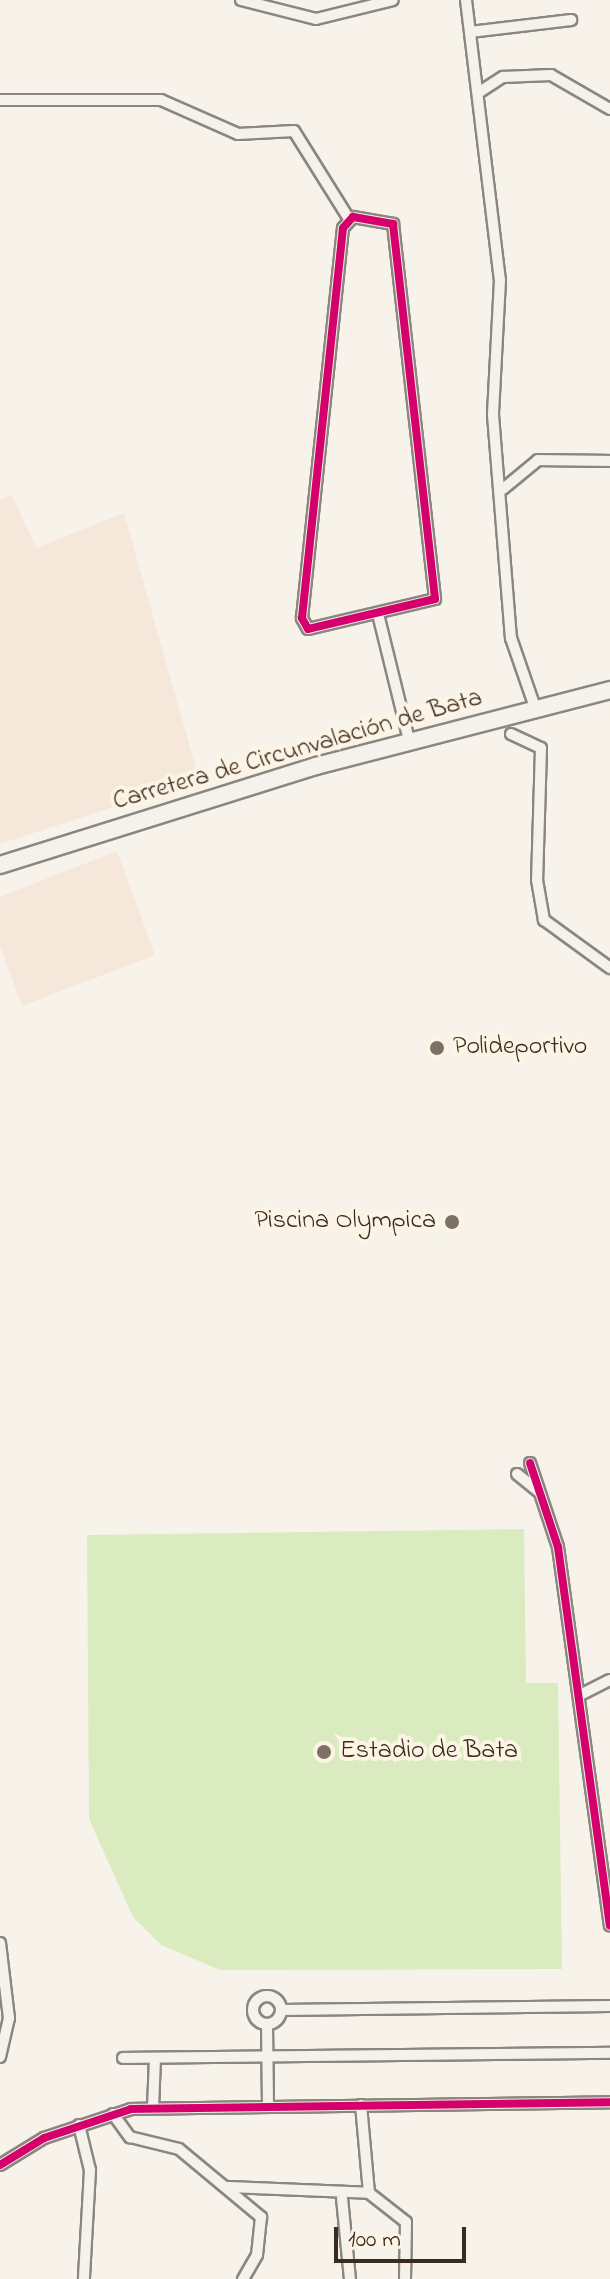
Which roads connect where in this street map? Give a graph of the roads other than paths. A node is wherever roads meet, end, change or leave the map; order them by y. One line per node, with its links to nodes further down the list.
1 (241, 0): 2 (street)
2 (393, 0)
3 (466, 0): 5 (street)
4 (571, 20): 5 (street)
5 (470, 32): 6 (street)
6 (478, 93): 8 (street); 11 (street)
7 (0, 100): 9 (street)
8 (610, 109)
9 (349, 219): 12 (street); 12 (street)
10 (610, 461): 11 (street)
11 (503, 489): 14 (street)
12 (379, 618): 16 (street)
13 (610, 690): 14 (main road, Carretera de Circunvalación de Bata)
14 (536, 710): 16 (main road, Carretera de Circunvalación de Bata)
15 (511, 734): 18 (street)
16 (409, 740): 17 (main road, Carretera de Circunvalación de Bata)
17 (0, 865)
18 (610, 968)
19 (530, 1463): 21 (street)
20 (517, 1474): 21 (street)
21 (538, 1491): 23 (street)
22 (610, 1680): 23 (street)
23 (582, 1694): 24 (street)
24 (610, 1925)
25 (0, 1943): 31 (street)
26 (610, 2006): 27 (street)
27 (281, 2010): 28 (street); 28 (street)
28 (267, 2024): 30 (street)
29 (610, 2053): 30 (street)
30 (268, 2056): 33 (street); 35 (street)
31 (0, 2057)
32 (123, 2058): 33 (street)
33 (155, 2058): 37 (street)
34 (610, 2102): 36 (street)
35 (268, 2104): 36 (street); 37 (street)
36 (361, 2105): 42 (street)
37 (153, 2108): 38 (street)
38 (113, 2114): 39 (street); 41 (street)
39 (79, 2125): 40 (street); 44 (street)
40 (0, 2165)
41 (224, 2187): 43 (street); 45 (street)
42 (369, 2193): 43 (street); 47 (street)
43 (342, 2198): 46 (street)
44 (84, 2279)
45 (243, 2279)
46 (350, 2279)
47 (405, 2279)

